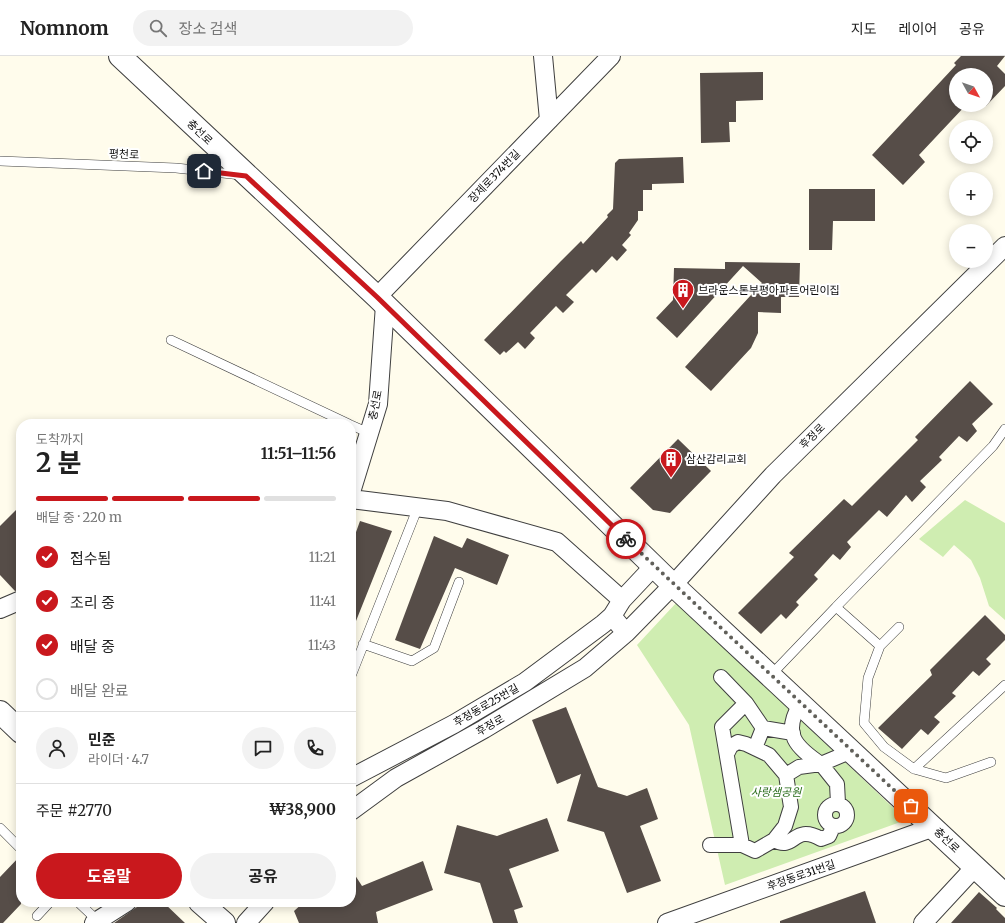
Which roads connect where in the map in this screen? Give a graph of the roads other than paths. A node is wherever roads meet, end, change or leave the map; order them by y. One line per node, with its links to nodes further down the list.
1 (120, 56): 6 (street, 충선로)
2 (543, 56): 4 (street)
3 (611, 56): 4 (street, 장제로374번길)
4 (549, 120): 8 (street, 장제로374번길)
5 (0, 161): 6 (lane, 평천로)
6 (246, 176): 8 (street, 충선로)
7 (1005, 246): 19 (street, 후정로)
8 (381, 301): 13 (street, 충선로); 17 (street, 충선로)
9 (171, 340): 10 (lane, 충선로)
10 (339, 419)
11 (356, 427): 13 (lane, 충선로)
12 (1005, 429): 22 (lane)
13 (369, 433): 14 (street, 충선로)
14 (356, 476)
15 (356, 500): 16 (street)
16 (418, 507): 20 (street); 27 (lane)
17 (654, 566): 19 (street, 충선로); 20 (street)
18 (459, 582): 27 (lane)
19 (673, 585): 26 (street, 후정로); 30 (street, 충선로)
20 (622, 600): 24 (street)
21 (16, 602): 23 (street)
22 (836, 607): 28 (lane); 30 (lane)
23 (0, 609)
24 (612, 616): 26 (street); 45 (street, 후정동로25번길)
25 (899, 627): 28 (lane)
26 (626, 633): 47 (street, 후정로)
27 (363, 644): 29 (lane)
28 (880, 646): 44 (lane)
29 (356, 663)
30 (770, 676): 34 (street, 충선로)
31 (721, 677): 33 (street)
32 (1005, 685): 44 (lane)
33 (746, 703): 37 (street); 41 (street)
34 (800, 704): 38 (street); 40 (street, 충선로)
35 (0, 712): 36 (street)
36 (16, 727)
37 (763, 728): 38 (street); 39 (street)
38 (793, 733): 43 (street)
39 (755, 748): 41 (street); 46 (street)
40 (852, 751): 43 (street); 48 (street, 충선로)
41 (728, 752): 53 (street)
42 (991, 762): 44 (lane)
43 (821, 764): 46 (street); 50 (street)
44 (914, 769)
45 (356, 775)
46 (786, 775): 50 (street)
47 (356, 807)
48 (934, 827): 54 (street, 충선로); 65 (street, 후정동로31번길)
49 (0, 830): 51 (lane)
50 (774, 840): 53 (street)
51 (16, 844)
52 (710, 845): 53 (street)
53 (742, 845)
54 (975, 867): 55 (street, 충선로); 66 (street)
55 (1005, 895)
56 (45, 907): 61 (lane)
57 (82, 907): 62 (lane)
58 (119, 907): 62 (street)
59 (206, 907): 63 (street)
60 (260, 907): 64 (street)
61 (37, 916)
62 (96, 922)
63 (224, 923)
64 (246, 923)
65 (668, 923)
66 (923, 923)

